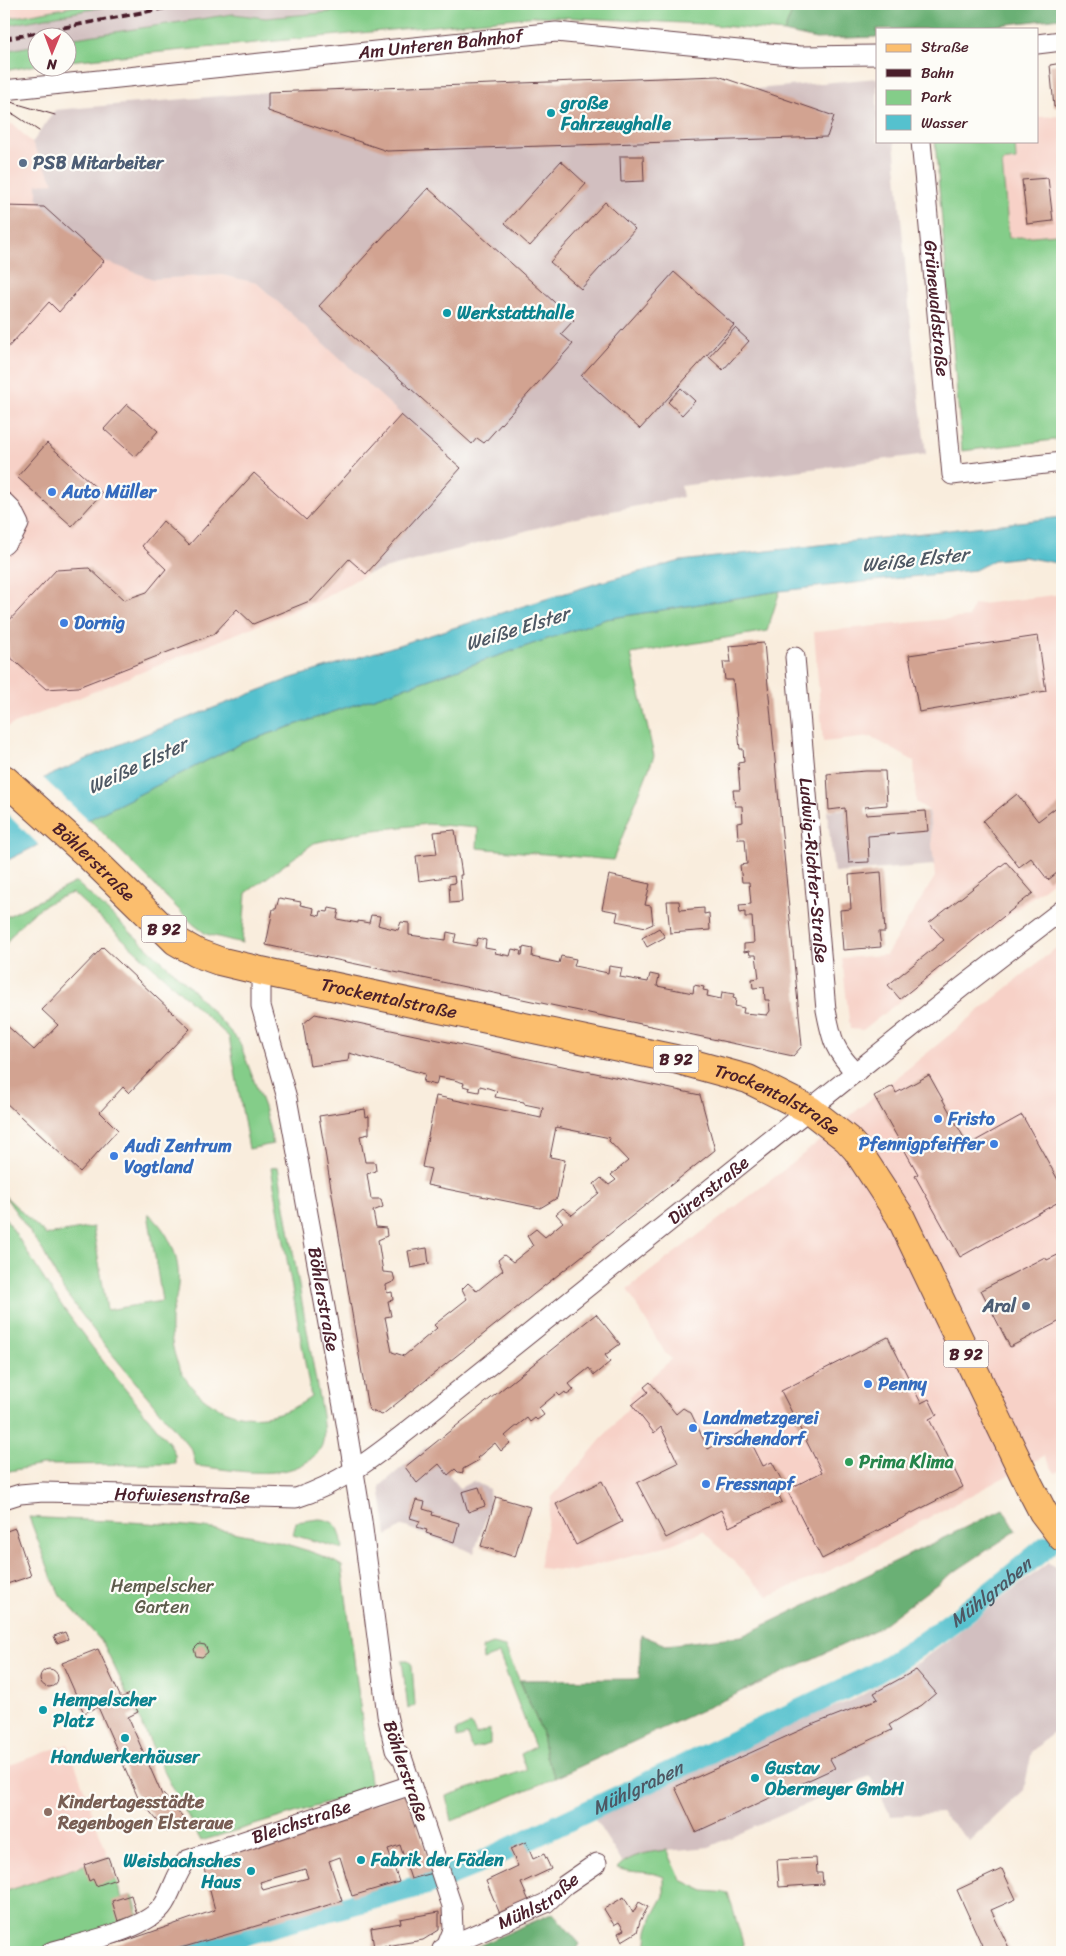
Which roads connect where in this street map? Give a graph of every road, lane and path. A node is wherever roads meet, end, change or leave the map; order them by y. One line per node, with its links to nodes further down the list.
1 (1062, 41): 2 (street)
2 (1038, 44)
3 (876, 55): 4 (street, Am Unteren Bahnhof)
4 (4, 90)
5 (921, 142): 6 (street, Grünewaldstraße)
6 (1062, 462)
7 (4, 502): 8 (street)
8 (4, 545)
9 (795, 657): 13 (street, Ludwig-Richter-Straße)
10 (4, 779): 12 (main road, Böhlerstraße / B 92)
11 (1062, 910): 13 (street, Dürerstraße)
12 (261, 972): 14 (main road, Trockentalstraße / B 92); 15 (street, Böhlerstraße)
13 (856, 1073): 14 (street, Dürerstraße)
14 (810, 1110): 15 (street, Dürerstraße); 17 (main road, Trockentalstraße / B 92)
15 (354, 1471): 16 (street, Hofwiesenstraße); 18 (street, Böhlerstraße)
16 (4, 1500)
17 (1062, 1537)
18 (411, 1785): 20 (street, Böhlerstraße); 21 (street, Bleichstraße)
19 (597, 1863): 20 (street, Mühlstraße)
20 (442, 1949)
21 (50, 1952)

